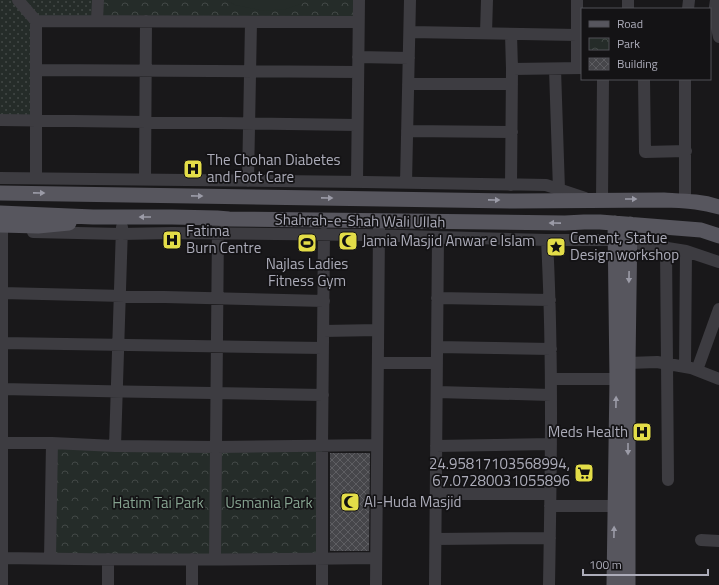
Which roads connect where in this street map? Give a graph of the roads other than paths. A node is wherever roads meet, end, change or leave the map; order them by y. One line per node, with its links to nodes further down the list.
1 (18, 0): 9 (street)
2 (98, 0): 8 (street)
3 (358, 0): 12 (street)
4 (410, 0): 13 (street)
5 (487, 0): 14 (street)
6 (577, 0): 16 (street)
7 (716, 0): 17 (street)
8 (97, 20): 9 (street); 10 (street)
9 (36, 21): 23 (street)
10 (146, 21): 11 (street); 24 (street)
11 (251, 22): 12 (street); 25 (street)
12 (358, 22): 18 (street)
13 (410, 32): 14 (street); 19 (street)
14 (486, 33): 15 (street)
15 (512, 34): 16 (street); 21 (street)
16 (577, 35): 20 (street)
17 (719, 37)
18 (358, 57): 19 (street); 26 (street)
19 (409, 58): 30 (street)
20 (580, 68): 22 (street)
21 (512, 69): 22 (street); 31 (street)
22 (555, 69): 47 (street)
23 (36, 70): 24 (street); 33 (street)
24 (146, 71): 25 (street); 34 (street)
25 (250, 72): 26 (street); 35 (street)
26 (358, 72): 36 (street)
27 (603, 80): 50 (street)
28 (644, 80): 39 (street)
29 (685, 80): 39 (street)
30 (408, 84): 31 (street); 37 (street)
31 (512, 84): 38 (street)
32 (0, 120): 33 (street)
33 (36, 120): 34 (street); 41 (street)
34 (145, 122): 35 (street); 42 (street)
35 (249, 123): 36 (street); 43 (street)
36 (357, 125): 44 (street)
37 (407, 131): 38 (street); 45 (street)
38 (512, 132): 46 (street)
39 (686, 152): 52 (street)
40 (0, 178): 41 (street)
41 (36, 178): 42 (street)
42 (145, 180): 43 (street)
43 (248, 181): 44 (street)
44 (357, 182): 45 (street)
45 (406, 183): 46 (street)
46 (511, 185): 47 (street)
47 (558, 190): 50 (street)
48 (0, 193): 49 (main road, Shahrah-e-Shah Wali Ullah, one-way to 49)
49 (229, 196): 50 (main road, Shahrah-e-Shah Wali Ullah, one-way to 50); 58 (main road)
50 (597, 200): 51 (main road, Shahrah-e-Shah Wali Ullah, one-way to 51)
51 (649, 200): 52 (main road, Shahrah-e-Shah Wali Ullah); 62 (main road)
52 (685, 201): 53 (main road, Shahrah-e-Shah Wali Ullah)
53 (719, 207)
54 (0, 213): 55 (main road, Shahrah-e-Shah Wali Ullah)
55 (93, 217): 56 (main road, Shahrah-e-Shah Wali Ullah); 65 (main road)
56 (122, 217): 57 (main road, Shahrah-e-Shah Wali Ullah, one-way to 56); 67 (street)
57 (172, 217): 58 (main road, Shahrah-e-Shah Wali Ullah); 66 (street)
58 (223, 219): 63 (main road, Shahrah-e-Shah Wali Ullah); 68 (street)
59 (584, 222): 60 (main road, Shahrah-e-Shah Wali Ullah); 64 (main road, Shahrah-e-Shah Wali Ullah, one-way to 64); 72 (street)
60 (615, 223): 61 (main road, Shahrah-e-Shah Wali Ullah); 73 (main road)
61 (630, 224): 62 (main road, Shahrah-e-Shah Wali Ullah); 74 (main road)
62 (646, 225): 71 (main road, Shahrah-e-Shah Wali Ullah)
63 (302, 227): 64 (main road, Shahrah-e-Shah Wali Ullah); 68 (street); 69 (street)
64 (379, 228): 69 (street); 70 (street); 85 (street)
65 (1, 229): 67 (street); 78 (street)
66 (172, 233): 67 (street); 68 (street)
67 (122, 234): 79 (street)
68 (218, 234): 80 (street)
69 (324, 234): 83 (street)
70 (438, 236): 72 (street); 81 (street)
71 (719, 236)
72 (547, 240): 73 (street); 82 (street)
73 (615, 240): 74 (street); 100 (main road)
74 (630, 242): 75 (street); 95 (main road, one-way to 95)
75 (666, 247): 76 (street); 96 (street)
76 (686, 251): 77 (street); 97 (street)
77 (719, 262)
78 (2, 293): 79 (street); 87 (street)
79 (119, 296): 80 (street); 88 (street)
80 (217, 298): 83 (street); 89 (street)
81 (437, 298): 82 (street); 90 (street)
82 (550, 300): 92 (street)
83 (324, 301): 86 (street)
84 (719, 309): 98 (street)
85 (378, 330): 86 (street); 93 (street)
86 (323, 331): 91 (street)
87 (2, 343): 88 (street); 102 (street)
88 (118, 345): 89 (street); 103 (street)
89 (217, 346): 91 (street); 105 (street)
90 (437, 347): 92 (street); 94 (street)
91 (323, 348): 106 (street)
92 (550, 349): 99 (street)
93 (378, 363): 94 (street); 111 (street)
94 (437, 363): 104 (street)
95 (628, 363): 96 (street); 139 (main road, one-way to 139)
96 (666, 363): 97 (street); 116 (street)
97 (685, 367): 98 (street)
98 (697, 370): 101 (street)
99 (551, 379): 100 (street); 107 (street)
100 (617, 379): 119 (main road, one-way to 100)
101 (719, 379)
102 (2, 389): 103 (street); 108 (street)
103 (116, 391): 105 (street); 112 (street)
104 (436, 392): 107 (street); 114 (street)
105 (216, 394): 106 (street); 115 (street)
106 (323, 395): 113 (street)
107 (551, 396): 110 (street)
108 (1, 443): 109 (street); 124 (street)
109 (52, 443): 112 (street); 127 (street)
110 (551, 444): 114 (street); 118 (street)
111 (377, 445): 113 (street); 126 (street)
112 (115, 446): 115 (street)
113 (322, 446): 115 (street); 125 (street)
114 (436, 446): 117 (street)
115 (216, 447): 130 (street)
116 (668, 480)
117 (436, 494): 118 (street); 121 (street)
118 (550, 500): 119 (street); 120 (street)
119 (615, 506): 138 (main road, one-way to 119)
120 (550, 538): 121 (street); 137 (street)
121 (436, 539): 136 (street)
122 (701, 540): 123 (street)
123 (719, 541)
124 (1, 558): 127 (street); 131 (street)
125 (323, 558): 126 (street); 130 (street); 134 (street)
126 (376, 558): 135 (street)
127 (50, 559): 128 (street)
128 (108, 559): 129 (street); 132 (street)
129 (192, 559): 130 (street); 133 (street)
130 (215, 559)
131 (2, 585)
132 (108, 585)
133 (192, 585)
134 (322, 585)
135 (376, 585)
136 (435, 585)
137 (549, 585)
138 (614, 585)
139 (628, 585)

